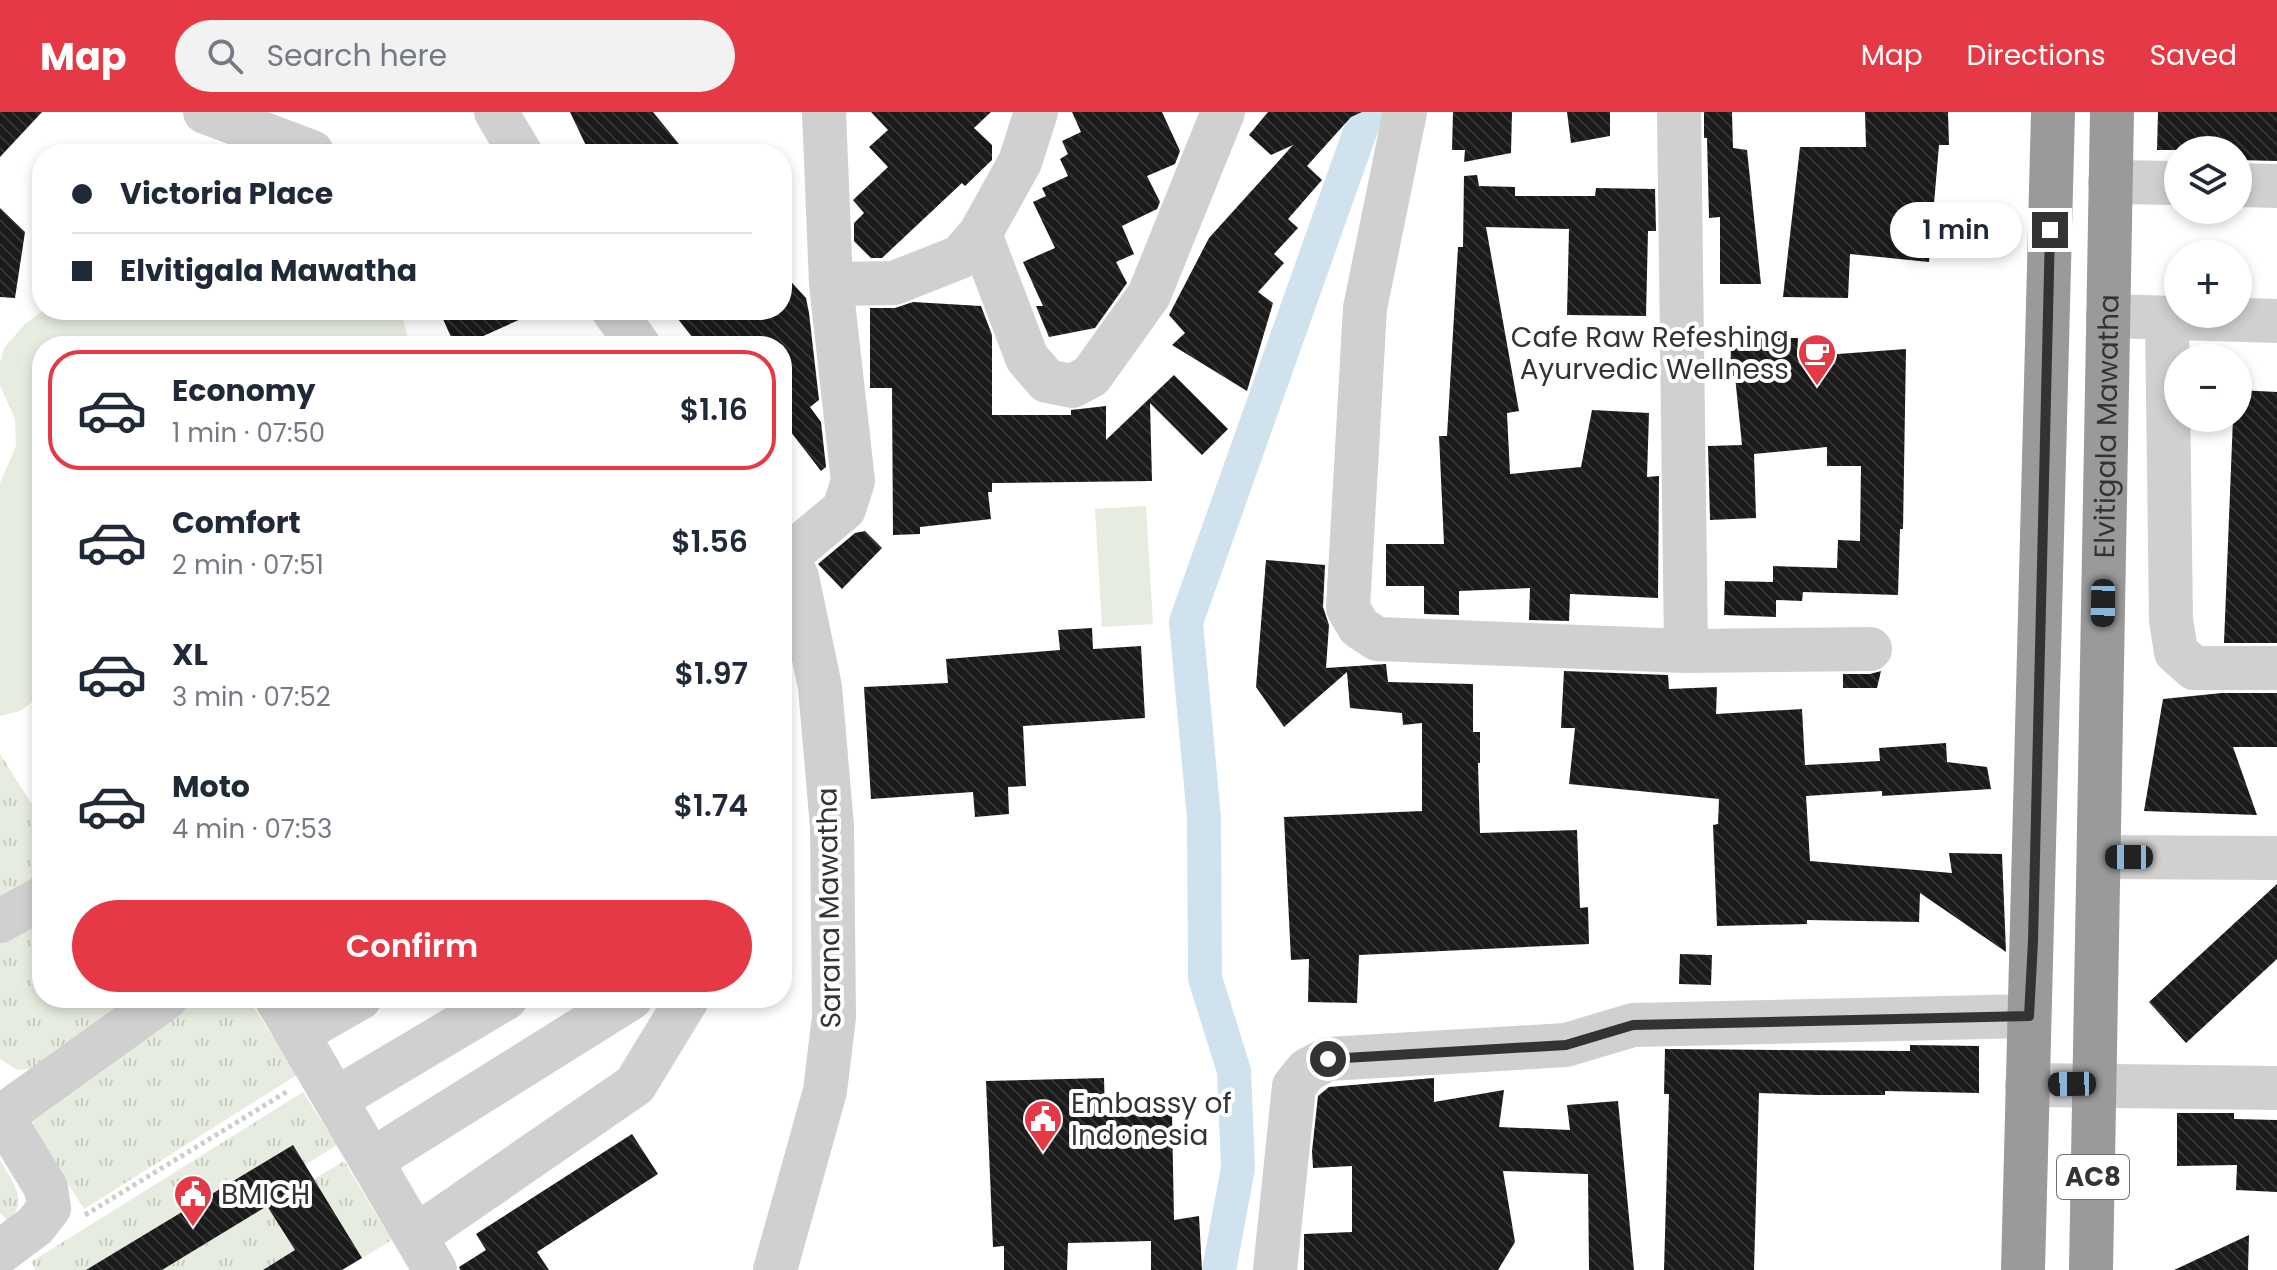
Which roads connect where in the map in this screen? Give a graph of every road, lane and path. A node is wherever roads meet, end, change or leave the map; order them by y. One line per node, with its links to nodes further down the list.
1 (205, 112): 10 (street)
2 (496, 112): 11 (street)
3 (824, 112): 17 (street)
4 (1036, 112): 16 (street)
5 (1223, 112): 16 (street)
6 (1405, 112): 26 (street)
7 (1679, 112): 26 (street)
8 (2053, 112): 38 (highway, AC8)
9 (2112, 112): 12 (highway, Elvitigala Mawatha / AC8)
10 (291, 144)
11 (515, 144)
12 (2110, 182): 13 (street); 18 (highway, Elvitigala Mawatha / AC8)
13 (2164, 183)
14 (2252, 185): 15 (street)
15 (2277, 186)
16 (980, 234): 17 (street)
17 (831, 284): 23 (street)
18 (2108, 316): 19 (street); 28 (highway, Elvitigala Mawatha / AC8)
19 (2164, 318)
20 (2252, 320): 21 (street)
21 (2277, 321)
22 (2167, 328): 27 (street)
23 (792, 561)
24 (792, 584): 48 (street, Sarana Mawatha)
25 (1870, 649): 26 (street)
26 (1686, 651)
27 (2277, 668)
28 (2099, 857): 29 (street); 39 (highway, Elvitigala Mawatha / AC8)
29 (2277, 858)
30 (32, 903): 31 (street)
31 (0, 921)
32 (152, 1008): 43 (street)
33 (319, 1008): 37 (street)
34 (486, 1008): 41 (street)
35 (615, 1008): 44 (street)
36 (682, 1008): 47 (street)
37 (287, 1016): 41 (street)
38 (2029, 1016): 40 (highway, AC8); 49 (street)
39 (2095, 1084): 40 (street); 42 (street); 51 (highway, Elvitigala Mawatha / AC8)
40 (2027, 1085): 50 (highway, AC8)
41 (328, 1086): 44 (street); 45 (path)
42 (2277, 1088)
43 (1, 1114): 45 (street)
44 (372, 1160): 47 (street)
45 (45, 1214): 46 (street)
46 (0, 1252)
47 (426, 1253)
48 (775, 1270)
49 (1275, 1270)
50 (2023, 1270)
51 (2091, 1270)

